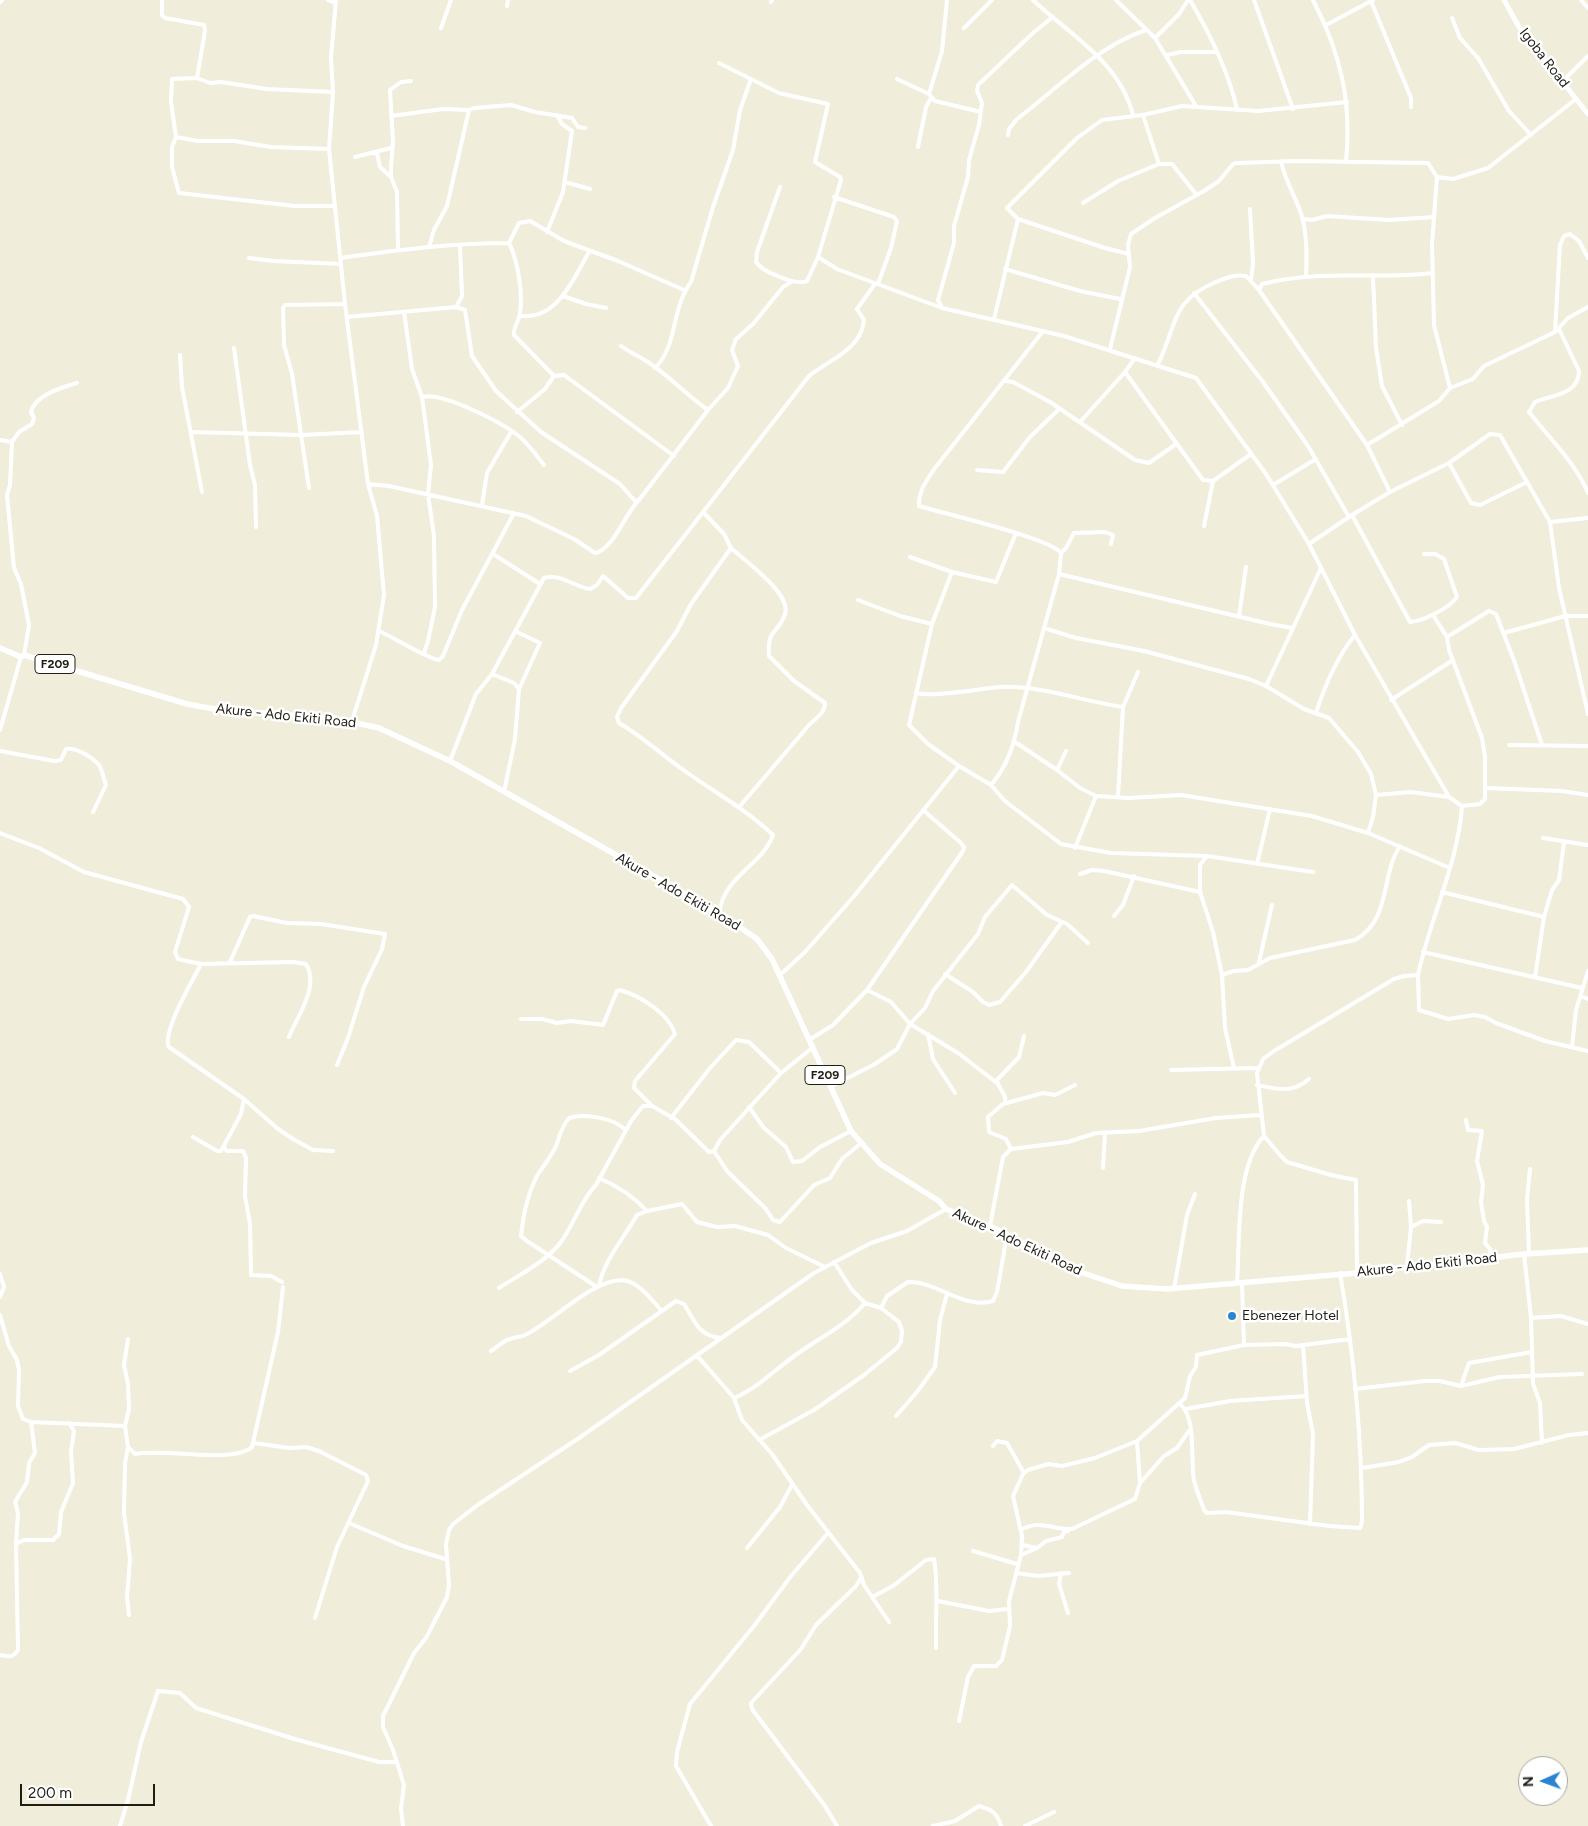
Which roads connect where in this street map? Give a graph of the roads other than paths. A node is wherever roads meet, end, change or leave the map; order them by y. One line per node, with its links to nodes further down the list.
1 (162, 0): 30 (street)
2 (328, 0): 15 (street)
3 (451, 0): 21 (street)
4 (508, 0): 16 (street)
5 (947, 0): 36 (street)
6 (992, 0): 22 (street)
7 (1033, 0): 18 (street)
8 (1116, 0): 23 (street)
9 (1189, 0): 24 (street); 25 (street)
10 (1254, 0): 41 (street)
11 (1313, 0): 20 (street)
12 (1372, 0): 20 (street); 40 (street)
13 (1504, 0): 34 (street, Igoba Road)
14 (1581, 0): 17 (street)
15 (335, 2): 35 (street)
16 (507, 6)
17 (1588, 8)
18 (1053, 17): 26 (street); 44 (street)
19 (1452, 18): 51 (street)
20 (1326, 25): 38 (street)
21 (441, 28)
22 (964, 28)
23 (1146, 30): 24 (street); 26 (street)
24 (1155, 38): 27 (street)
25 (1217, 52): 27 (street); 42 (street)
26 (1097, 55): 47 (street); 52 (street)
27 (1167, 55): 39 (street)
28 (1588, 56): 34 (street)
29 (719, 63): 31 (street)
30 (197, 78): 35 (street); 53 (street)
31 (751, 79): 68 (street); 98 (street)
32 (897, 79): 36 (street)
33 (412, 81): 49 (street)
34 (1562, 82): 37 (street, Igoba Road)
35 (333, 92): 55 (street)
36 (930, 96): 44 (street); 54 (street)
37 (1576, 99): 45 (street, Igoba Road); 51 (street)
38 (1347, 102): 41 (street); 60 (street)
39 (1196, 106): 42 (street); 48 (street)
40 (1411, 107)
41 (1293, 108): 42 (street)
42 (1237, 109)
43 (469, 110): 46 (street); 49 (street); 80 (street)
44 (981, 112): 107 (street)
45 (1588, 114)
46 (557, 115): 50 (street); 64 (street)
47 (1133, 115): 48 (street); 73 (street)
48 (1143, 115): 61 (street)
49 (391, 116): 56 (street)
50 (585, 128)
51 (1531, 135): 63 (street)
52 (1008, 136)
53 (176, 137): 55 (street); 70 (street)
54 (918, 147)
55 (329, 148): 70 (street)
56 (391, 148): 57 (street); 62 (street)
57 (377, 153): 58 (street); 62 (street)
58 (355, 157)
59 (1281, 161): 60 (street); 67 (street); 74 (street)
60 (1346, 162): 63 (street)
61 (1159, 164): 67 (street); 69 (street)
62 (391, 177): 82 (street)
63 (1438, 177): 72 (street)
64 (565, 182): 66 (street); 75 (street)
65 (780, 187): 96 (street)
66 (590, 189)
67 (1196, 194): 77 (street)
68 (834, 197): 86 (street); 97 (street)
69 (1083, 203)
70 (335, 206): 88 (street)
71 (1250, 209): 95 (street)
72 (1434, 216): 74 (street); 92 (street)
73 (1018, 219): 84 (street); 91 (street)
74 (1302, 220): 93 (street)
75 (547, 232): 76 (street); 83 (street)
76 (509, 244): 79 (street); 109 (street)
77 (1128, 245): 84 (street); 85 (street)
78 (1588, 245): 81 (street)
79 (460, 246): 80 (street); 104 (street)
80 (429, 247): 82 (street)
81 (1583, 248): 89 (street); 112 (street)
82 (398, 249): 88 (street)
83 (589, 252): 98 (street); 101 (street)
84 (1120, 252): 85 (street)
85 (1129, 254): 102 (street)
86 (818, 257): 96 (street); 97 (street)
87 (249, 258): 90 (street)
88 (340, 258): 90 (street)
89 (1588, 258)
90 (341, 264): 103 (street)
91 (1005, 269): 102 (street); 111 (street)
92 (1433, 273): 94 (street); 125 (street)
93 (1306, 275): 94 (street); 99 (street)
94 (1373, 276): 131 (street)
95 (1251, 280): 99 (street); 100 (street)
96 (791, 282): 127 (street)
97 (877, 284): 107 (street); 158 (street)
98 (684, 290): 120 (street)
99 (1259, 290): 140 (street)
100 (1194, 293): 119 (street); 143 (street)
101 (563, 296): 106 (street); 109 (street)
102 (1120, 299): 116 (street)
103 (345, 304): 110 (street); 136 (street)
104 (456, 306): 108 (street); 129 (street)
105 (1588, 307): 112 (street)
106 (606, 308)
107 (942, 308): 111 (street)
108 (404, 312): 110 (street); 126 (street)
109 (520, 316): 122 (street)
110 (347, 317): 133 (street)
111 (994, 319): 113 (street)
112 (1557, 330): 125 (street); 154 (street)
113 (1043, 331): 116 (street); 123 (street)
114 (621, 346): 120 (street)
115 (234, 348): 135 (street)
116 (1110, 349): 118 (street)
117 (180, 355): 132 (street)
118 (1135, 358): 119 (street); 121 (street)
119 (1158, 364): 141 (street)
120 (655, 368): 127 (street)
121 (1125, 372): 130 (street); 139 (street)
122 (554, 376): 129 (street); 142 (street)
123 (1006, 381): 128 (street); 165 (street)
124 (77, 383): 138 (street)
125 (1450, 388): 131 (street)
126 (422, 397): 134 (street); 155 (street)
127 (708, 410): 142 (street)
128 (1058, 410): 130 (street); 146 (street)
129 (517, 412): 156 (street)
130 (1080, 422): 139 (street)
131 (1402, 424): 140 (street)
132 (192, 432): 135 (street); 152 (street)
133 (362, 432): 136 (street); 149 (street)
134 (511, 432): 145 (street); 157 (street)
135 (247, 433): 136 (street); 164 (street)
136 (301, 435): 151 (street)
137 (0, 440): 138 (street)
138 (12, 442): 193 (street)
139 (1176, 444): 147 (street)
140 (1367, 445): 153 (street)
141 (1252, 454): 147 (street); 150 (street)
142 (674, 456): 156 (street)
143 (1316, 459): 150 (street); 160 (street)
144 (1449, 463): 148 (street); 148 (street); 153 (street)
145 (544, 465)
146 (977, 470)
147 (1213, 481): 163 (street)
148 (1527, 482): 162 (street)
149 (368, 484): 155 (street); 186 (street)
150 (1273, 485): 167 (street)
151 (309, 488)
152 (202, 492)
153 (1390, 492): 160 (street)
154 (1588, 493)
155 (428, 494): 157 (street); 192 (street)
156 (639, 500): 159 (street)
157 (482, 505): 159 (street)
158 (703, 512): 168 (street); 177 (street)
159 (514, 513): 170 (street)
160 (1350, 516): 167 (street); 179 (street)
161 (1588, 518): 162 (street)
162 (1550, 522): 181 (street)
163 (1204, 526)
164 (256, 527)
165 (1016, 533): 169 (street); 175 (street)
166 (1110, 544): 169 (street)
167 (1309, 544): 174 (street)
168 (731, 548): 225 (street); 225 (street)
169 (1061, 553): 176 (street)
170 (492, 554): 177 (street); 192 (street)
171 (1424, 554): 179 (street)
172 (910, 557): 175 (street)
173 (1246, 567): 180 (street)
174 (1321, 568): 185 (street); 189 (street)
175 (952, 572): 183 (street)
176 (1059, 574): 180 (street); 184 (street)
177 (540, 584): 187 (street)
178 (858, 600): 183 (street)
179 (1433, 614): 190 (street)
180 (1239, 616): 185 (street)
181 (1565, 616): 182 (street); 188 (street); 205 (street)
182 (1588, 616)
183 (932, 624): 200 (street)
184 (1044, 628): 197 (street); 198 (street)
185 (1292, 628): 197 (street)
186 (379, 630): 192 (street); 206 (street)
187 (515, 631): 196 (street); 199 (street)
188 (1504, 633): 190 (street); 210 (street)
189 (1355, 635): 201 (street); 204 (street)
190 (1447, 637): 194 (street)
191 (0, 648): 193 (main road, Akure - Ado Ekiti Road / F209)
192 (424, 653)
193 (22, 656): 203 (street); 206 (main road, Akure - Ado Ekiti Road / F209)
194 (1453, 660): 201 (street); 218 (street)
195 (1138, 672): 202 (street)
196 (492, 674): 199 (street); 214 (street)
197 (1266, 686): 204 (street)
198 (1028, 688): 200 (street); 202 (street); 208 (street)
199 (519, 689): 219 (street)
200 (916, 692): 215 (street)
201 (1391, 700): 224 (street)
202 (1123, 708): 223 (street)
203 (2, 712): 207 (street)
204 (1316, 713): 220 (street)
205 (1588, 714)
206 (352, 721): 214 (main road, Akure - Ado Ekiti Road / F209)
207 (0, 730)
208 (1015, 742): 216 (street); 217 (street)
209 (1508, 745): 210 (street)
210 (1542, 745): 211 (street)
211 (1588, 746)
212 (0, 751): 229 (street)
213 (1066, 751): 216 (street)
214 (450, 761): 219 (main road, Akure - Ado Ekiti Road / F209)
215 (959, 766): 217 (street); 228 (street)
216 (1057, 770): 222 (street)
217 (991, 785): 236 (street)
218 (1486, 788): 221 (street); 226 (street)
219 (504, 792): 248 (main road, Akure - Ado Ekiti Road / F209)
220 (1376, 795): 224 (street); 230 (street)
221 (1588, 795)
222 (1096, 796): 223 (street); 236 (street)
223 (1118, 797): 227 (street)
224 (1449, 798): 226 (street)
225 (740, 806): 248 (street)
226 (1462, 806): 241 (street)
227 (1270, 809): 230 (street); 239 (street)
228 (923, 810): 259 (street); 264 (street)
229 (93, 812)
230 (1368, 832): 235 (street)
231 (0, 833): 256 (street)
232 (1542, 838): 233 (street)
233 (1564, 842): 234 (street); 250 (street)
234 (1588, 845)
235 (1400, 846): 241 (street); 255 (street)
236 (1075, 848): 237 (street)
237 (1194, 856): 238 (street); 240 (street)
238 (1207, 856): 239 (street); 240 (street)
239 (1257, 864): 242 (street)
240 (1200, 865): 245 (street)
241 (1450, 868): 246 (street)
242 (1313, 872)
243 (1080, 874): 244 (street)
244 (1134, 876): 245 (street); 249 (street)
245 (1200, 892): 260 (street)
246 (1442, 892): 250 (street); 253 (street)
247 (1272, 906): 255 (street)
248 (719, 913): 259 (main road, Akure - Ado Ekiti Road / F209)
249 (1114, 916)
250 (1544, 917): 262 (street)
251 (1061, 923): 252 (street); 258 (street); 258 (street)
252 (1088, 943)
253 (1423, 952): 261 (street); 262 (street)
254 (230, 962): 256 (street); 271 (street); 276 (street)
255 (1259, 962): 260 (street)
256 (201, 964): 287 (street)
257 (1588, 971): 263 (street)
258 (945, 974): 268 (street)
259 (780, 975): 272 (main road, Akure - Ado Ekiti Road / F209)
260 (1222, 975): 277 (street)
261 (1418, 975): 273 (street); 278 (street)
262 (1536, 977): 263 (street)
263 (1582, 988): 265 (street)
264 (867, 990): 268 (street); 272 (street)
265 (1580, 996): 266 (street); 273 (street)
266 (1588, 998)
267 (521, 1019): 289 (street)
268 (910, 1024): 269 (street); 285 (street)
269 (928, 1034): 282 (street); 286 (street)
270 (1024, 1036): 282 (street)
271 (289, 1037)
272 (809, 1040): 274 (main road, Akure - Ado Ekiti Road / F209)
273 (1572, 1047): 275 (street)
274 (812, 1048): 280 (street); 285 (main road, Akure - Ado Ekiti Road / F209)
275 (1588, 1051)
276 (337, 1065)
277 (1234, 1068): 278 (street); 279 (street)
278 (1258, 1068): 284 (street)
279 (1171, 1070)
280 (781, 1073): 290 (street); 292 (street)
281 (1309, 1079): 284 (street)
282 (997, 1083): 288 (street)
283 (1075, 1085): 288 (street)
284 (1257, 1085): 291 (street)
285 (830, 1088): 295 (main road, Akure - Ado Ekiti Road / F209)
286 (955, 1093)
287 (244, 1099): 300 (street); 302 (street)
288 (1006, 1103): 301 (street)
289 (652, 1106): 292 (street); 294 (street)
290 (749, 1107): 295 (street); 303 (street)
291 (1260, 1115): 296 (street); 297 (street)
292 (671, 1118): 303 (street)
293 (1466, 1120): 318 (street)
294 (626, 1130): 306 (street); 317 (street)
295 (851, 1131): 299 (main road, Akure - Ado Ekiti Road / F209)
296 (1105, 1134): 301 (street); 304 (street)
297 (1264, 1136): 322 (street); 325 (street)
298 (193, 1138): 300 (street)
299 (860, 1144): 303 (street); 309 (main road, Akure - Ado Ekiti Road / F209)
300 (224, 1147): 362 (street)
301 (1011, 1149): 312 (street)
302 (333, 1151)
303 (714, 1151)
304 (1103, 1168)
305 (1530, 1169): 316 (street)
306 (599, 1178): 310 (street); 317 (street)
307 (1195, 1194): 328 (street)
308 (1409, 1201): 313 (street)
309 (946, 1209): 312 (main road, Akure - Ado Ekiti Road / F209); 319 (street)
310 (647, 1211): 321 (street); 326 (street)
311 (1442, 1222): 313 (street)
312 (990, 1226): 314 (main road, Akure - Ado Ekiti Road / F209)
313 (1411, 1227): 320 (street)
314 (1007, 1235): 328 (main road, Akure - Ado Ekiti Road / F209); 329 (street)
315 (1588, 1250): 316 (main road, Akure - Ado Ekiti Road / F209)
316 (1526, 1254): 318 (main road, Akure - Ado Ekiti Road / F209); 335 (street)
317 (547, 1256): 326 (street); 327 (street)
318 (1490, 1258): 320 (main road, Akure - Ado Ekiti Road / F209)
319 (834, 1262): 321 (street); 331 (street)
320 (1407, 1266): 322 (main road, Akure - Ado Ekiti Road / F209)
321 (825, 1267): 337 (street)
322 (1357, 1272): 323 (main road, Akure - Ado Ekiti Road / F209)
323 (1340, 1273): 325 (main road, Akure - Ado Ekiti Road / F209); 339 (street)
324 (0, 1274): 330 (street)
325 (1239, 1283): 328 (main road, Akure - Ado Ekiti Road / F209); 340 (street)
326 (598, 1287): 333 (street); 342 (street)
327 (499, 1288)
328 (1174, 1289)
329 (947, 1294): 332 (street); 354 (street)
330 (0, 1297)
331 (865, 1303): 332 (street); 351 (street)
332 (881, 1308): 360 (street)
333 (661, 1310): 337 (street); 345 (street)
334 (0, 1315): 355 (street)
335 (1531, 1318): 336 (street); 343 (street)
336 (1588, 1324)
337 (721, 1338): 344 (street)
338 (128, 1339): 357 (street)
339 (1350, 1339): 341 (street); 349 (street)
340 (1244, 1345): 341 (street); 352 (street)
341 (1302, 1345): 350 (street)
342 (491, 1351)
343 (1532, 1352): 347 (street); 348 (street)
344 (695, 1356): 351 (street); 381 (street)
345 (570, 1371)
346 (1582, 1374): 347 (street)
347 (1532, 1375): 348 (street); 363 (street)
348 (1461, 1386): 349 (street)
349 (1355, 1388): 366 (street)
350 (1306, 1396): 353 (street); 371 (street)
351 (734, 1398): 360 (street)
352 (1180, 1404): 353 (street); 361 (street)
353 (1186, 1409): 358 (street)
354 (896, 1416)
355 (32, 1422): 356 (street); 375 (street)
356 (69, 1423): 357 (street); 375 (street)
357 (125, 1426): 365 (street)
358 (1189, 1431): 368 (street); 371 (street)
359 (1588, 1433): 363 (street)
360 (759, 1440): 369 (street)
361 (1137, 1441): 367 (street); 368 (street)
362 (254, 1443): 365 (street); 370 (street)
363 (1542, 1443): 366 (street)
364 (993, 1446): 367 (street)
365 (128, 1447): 391 (street)
366 (1362, 1468): 371 (street)
367 (1024, 1473): 373 (street)
368 (1140, 1483): 372 (street)
369 (792, 1485): 374 (street); 377 (street)
370 (349, 1523): 381 (street); 392 (street)
371 (1310, 1524)
372 (1072, 1529): 373 (street); 378 (street)
373 (1021, 1530): 376 (street)
374 (828, 1533): 386 (street); 403 (street)
375 (16, 1544): 395 (street)
376 (1023, 1545): 378 (street); 380 (street)
377 (747, 1548)
378 (1037, 1548): 380 (street)
379 (973, 1551): 382 (street)
380 (1021, 1555): 382 (street)
381 (446, 1559): 397 (street)
382 (1018, 1564): 383 (street)
383 (1016, 1573): 385 (street); 389 (street)
384 (1069, 1573): 385 (street)
385 (1061, 1574): 390 (street)
386 (861, 1578): 387 (street); 404 (street)
387 (874, 1596): 388 (street); 393 (street)
388 (938, 1601): 389 (street); 394 (street)
389 (1008, 1609): 396 (street)
390 (1068, 1613)
391 (129, 1615)
392 (315, 1618)
393 (889, 1622)
394 (936, 1648)
395 (0, 1655)
396 (959, 1721)
397 (396, 1756): 398 (street); 399 (street)
398 (388, 1762): 399 (street); 401 (street)
399 (398, 1762): 402 (street)
400 (1054, 1812): 407 (street)
401 (120, 1826)
402 (403, 1826)
403 (710, 1826)
404 (837, 1826)
405 (933, 1826): 406 (street)
406 (1001, 1826)
407 (1025, 1826)

